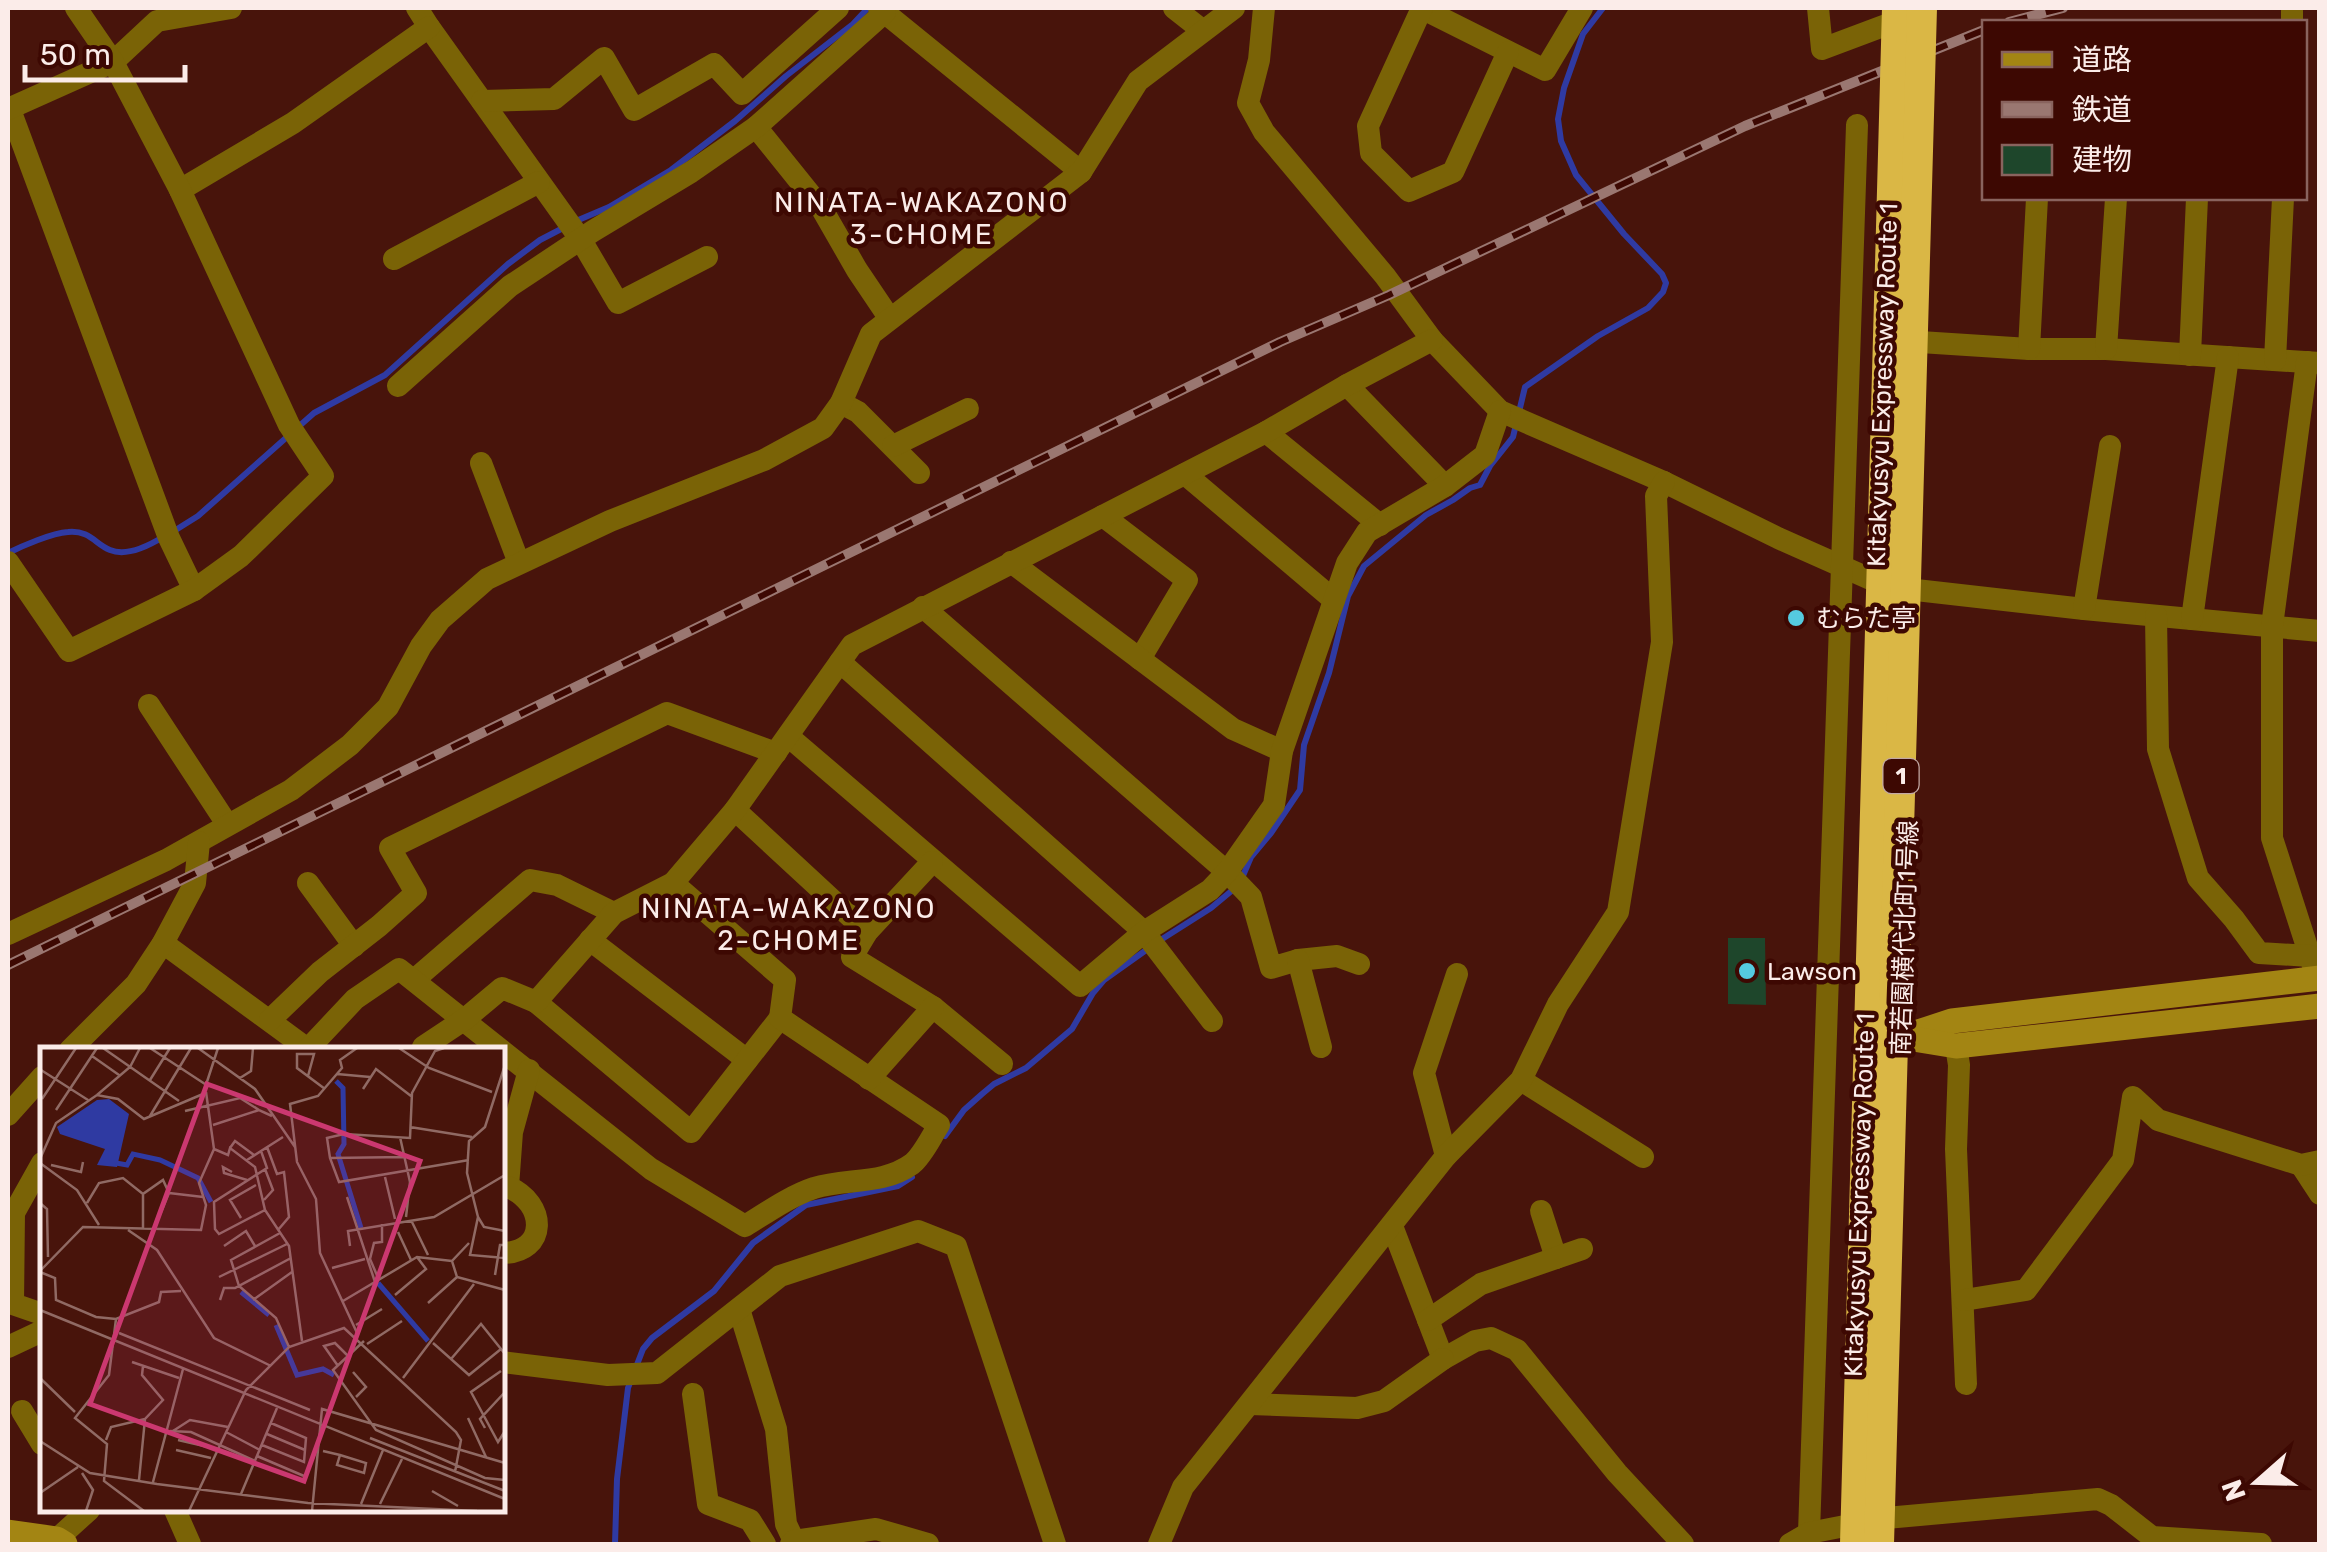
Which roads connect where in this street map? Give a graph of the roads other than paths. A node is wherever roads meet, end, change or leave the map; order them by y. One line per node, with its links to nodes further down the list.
1 (76, 8): 17 (street)
2 (232, 8): 17 (street)
3 (838, 8): 18 (street)
4 (1174, 8): 15 (street)
5 (1234, 8): 15 (street)
6 (1264, 8): 35 (street)
7 (1421, 8): 16 (street); 16 (street)
8 (1582, 8): 16 (street)
9 (1818, 8): 12 (street)
10 (1898, 8): 149 (highway, Kitakyusyu Expressway Route 1 / 1, bridge)
11 (1922, 8): 147 (highway, Kitakyusyu Expressway Route 1 / 1, bridge)
12 (1932, 8)
13 (882, 10): 21 (street); 22 (street)
14 (423, 17): 18 (street); 25 (street)
15 (1202, 30): 22 (street)
16 (1508, 52)
17 (113, 62): 19 (street); 25 (street)
18 (482, 102): 24 (street)
19 (8, 108): 63 (street)
20 (1856, 124): 61 (street)
21 (756, 127): 31 (street); 34 (street)
22 (1081, 172): 34 (street)
23 (1881, 180): 62 (street, 南若園横代北町1号線)
24 (539, 182): 31 (street); 33 (street)
25 (180, 190): 63 (street)
26 (2037, 200): 37 (street)
27 (2116, 200): 38 (street)
28 (2197, 200): 39 (street)
29 (2283, 200): 41 (street)
30 (1926, 211): 36 (street, 南若園横代北町1号線)
31 (580, 240): 32 (street); 44 (street)
32 (707, 256)
33 (394, 260)
34 (890, 320): 45 (street)
35 (1432, 340): 43 (street); 47 (street)
36 (1920, 342): 37 (street); 64 (street, 南若園横代北町1号線)
37 (2029, 348): 38 (street)
38 (2106, 349): 39 (street)
39 (2190, 354): 40 (street)
40 (2228, 357): 41 (street); 69 (street)
41 (2275, 360): 42 (street)
42 (2313, 363): 70 (street)
43 (1347, 385): 48 (street); 55 (street)
44 (398, 386)
45 (841, 402): 49 (street); 60 (street)
46 (968, 409): 49 (street)
47 (1500, 411): 54 (street); 55 (street)
48 (1266, 432): 53 (street); 57 (street)
49 (892, 446): 52 (street)
50 (2110, 446): 67 (street)
51 (481, 462): 60 (street)
52 (920, 472)
53 (1185, 474): 56 (street); 65 (street)
54 (1664, 482): 61 (street); 118 (street)
55 (1445, 486): 57 (street)
56 (1103, 516): 59 (street); 72 (street)
57 (1380, 524): 65 (street)
58 (8, 562): 63 (street)
59 (1011, 562): 66 (street); 72 (street)
60 (519, 563): 78 (street)
61 (1844, 566): 62 (street); 148 (street)
62 (1877, 582): 64 (street); 104 (street, 南若園横代北町1号線)
63 (194, 590)
64 (1916, 590): 67 (street); 103 (street, 南若園横代北町1号線)
65 (1334, 600): 76 (street)
66 (923, 607): 73 (street); 81 (street)
67 (2084, 609): 68 (street)
68 (2156, 616): 69 (street); 93 (street)
69 (2192, 619): 70 (street)
70 (2272, 626): 71 (street); 93 (street)
71 (2320, 631)
72 (1140, 659): 76 (street)
73 (840, 662): 75 (street); 88 (street)
74 (149, 705): 78 (street)
75 (782, 745): 77 (street); 80 (street); 90 (street)
76 (1282, 750): 81 (street)
77 (735, 810): 83 (street); 85 (street)
78 (228, 824): 79 (street)
79 (199, 842): 86 (street); 89 (street)
80 (932, 862): 85 (street); 88 (street)
81 (1237, 882): 88 (street); 91 (street)
82 (308, 883): 90 (street)
83 (673, 883): 84 (street); 99 (street)
84 (614, 913): 87 (street); 95 (street)
85 (867, 932): 98 (street)
86 (8, 934)
87 (590, 940): 96 (street); 113 (street)
88 (1151, 942): 102 (street)
89 (163, 943): 101 (street); 107 (street)
90 (354, 946): 101 (street)
91 (1298, 960): 92 (street); 105 (street)
92 (1360, 964)
93 (2316, 971): 103 (street)
94 (1457, 974): 120 (street)
95 (414, 980): 100 (street); 109 (street)
96 (536, 1002): 100 (street); 113 (street)
97 (2320, 1006): 106 (street)
98 (933, 1007): 114 (street); 117 (street)
99 (780, 1018): 113 (street); 117 (street)
100 (465, 1019): 110 (street); 111 (street)
101 (270, 1020): 108 (street)
102 (1212, 1022)
103 (1901, 1037): 104 (street); 106 (street); 147 (street, 南若園横代北町1号線)
104 (1864, 1042): 149 (street, 南若園横代北町1号線)
105 (1321, 1046)
106 (1956, 1046): 131 (street)
107 (73, 1047)
108 (305, 1047)
109 (310, 1047)
110 (423, 1047)
111 (500, 1047)
112 (505, 1051): 115 (street)
113 (747, 1060)
114 (1002, 1064)
115 (529, 1070): 117 (street); 124 (street)
116 (40, 1079): 119 (street)
117 (869, 1079)
118 (1522, 1080): 120 (street); 121 (street)
119 (8, 1115)
120 (1446, 1156): 127 (street)
121 (1643, 1156)
122 (2310, 1163): 125 (street); 131 (street)
123 (40, 1167): 133 (street)
124 (505, 1188): 129 (street)
125 (2320, 1194)
126 (1541, 1211): 130 (street)
127 (1392, 1226): 134 (street); 141 (street)
128 (1582, 1249): 130 (street)
129 (505, 1253)
130 (1556, 1258): 134 (street)
131 (1964, 1300): 139 (street)
132 (739, 1308): 138 (street); 151 (street); 155 (street)
133 (40, 1313)
134 (1428, 1320): 137 (street)
135 (40, 1332): 136 (street)
136 (8, 1348)
137 (1443, 1359): 141 (street); 157 (street)
138 (505, 1362)
139 (1966, 1384)
140 (693, 1394): 153 (street)
141 (1250, 1404): 156 (street)
142 (22, 1411): 143 (street)
143 (40, 1441)
144 (85, 1512): 150 (street)
145 (176, 1512): 152 (street)
146 (13, 1536): 150 (street)
147 (1883, 1536): 149 (street); 158 (street)
148 (1799, 1538): 149 (street)
149 (1852, 1538)
150 (61, 1542)
151 (793, 1543): 154 (street)
152 (190, 1544)
153 (765, 1544)
154 (928, 1544)
155 (1055, 1544)
156 (1159, 1544)
157 (1683, 1544)
158 (2261, 1544)

